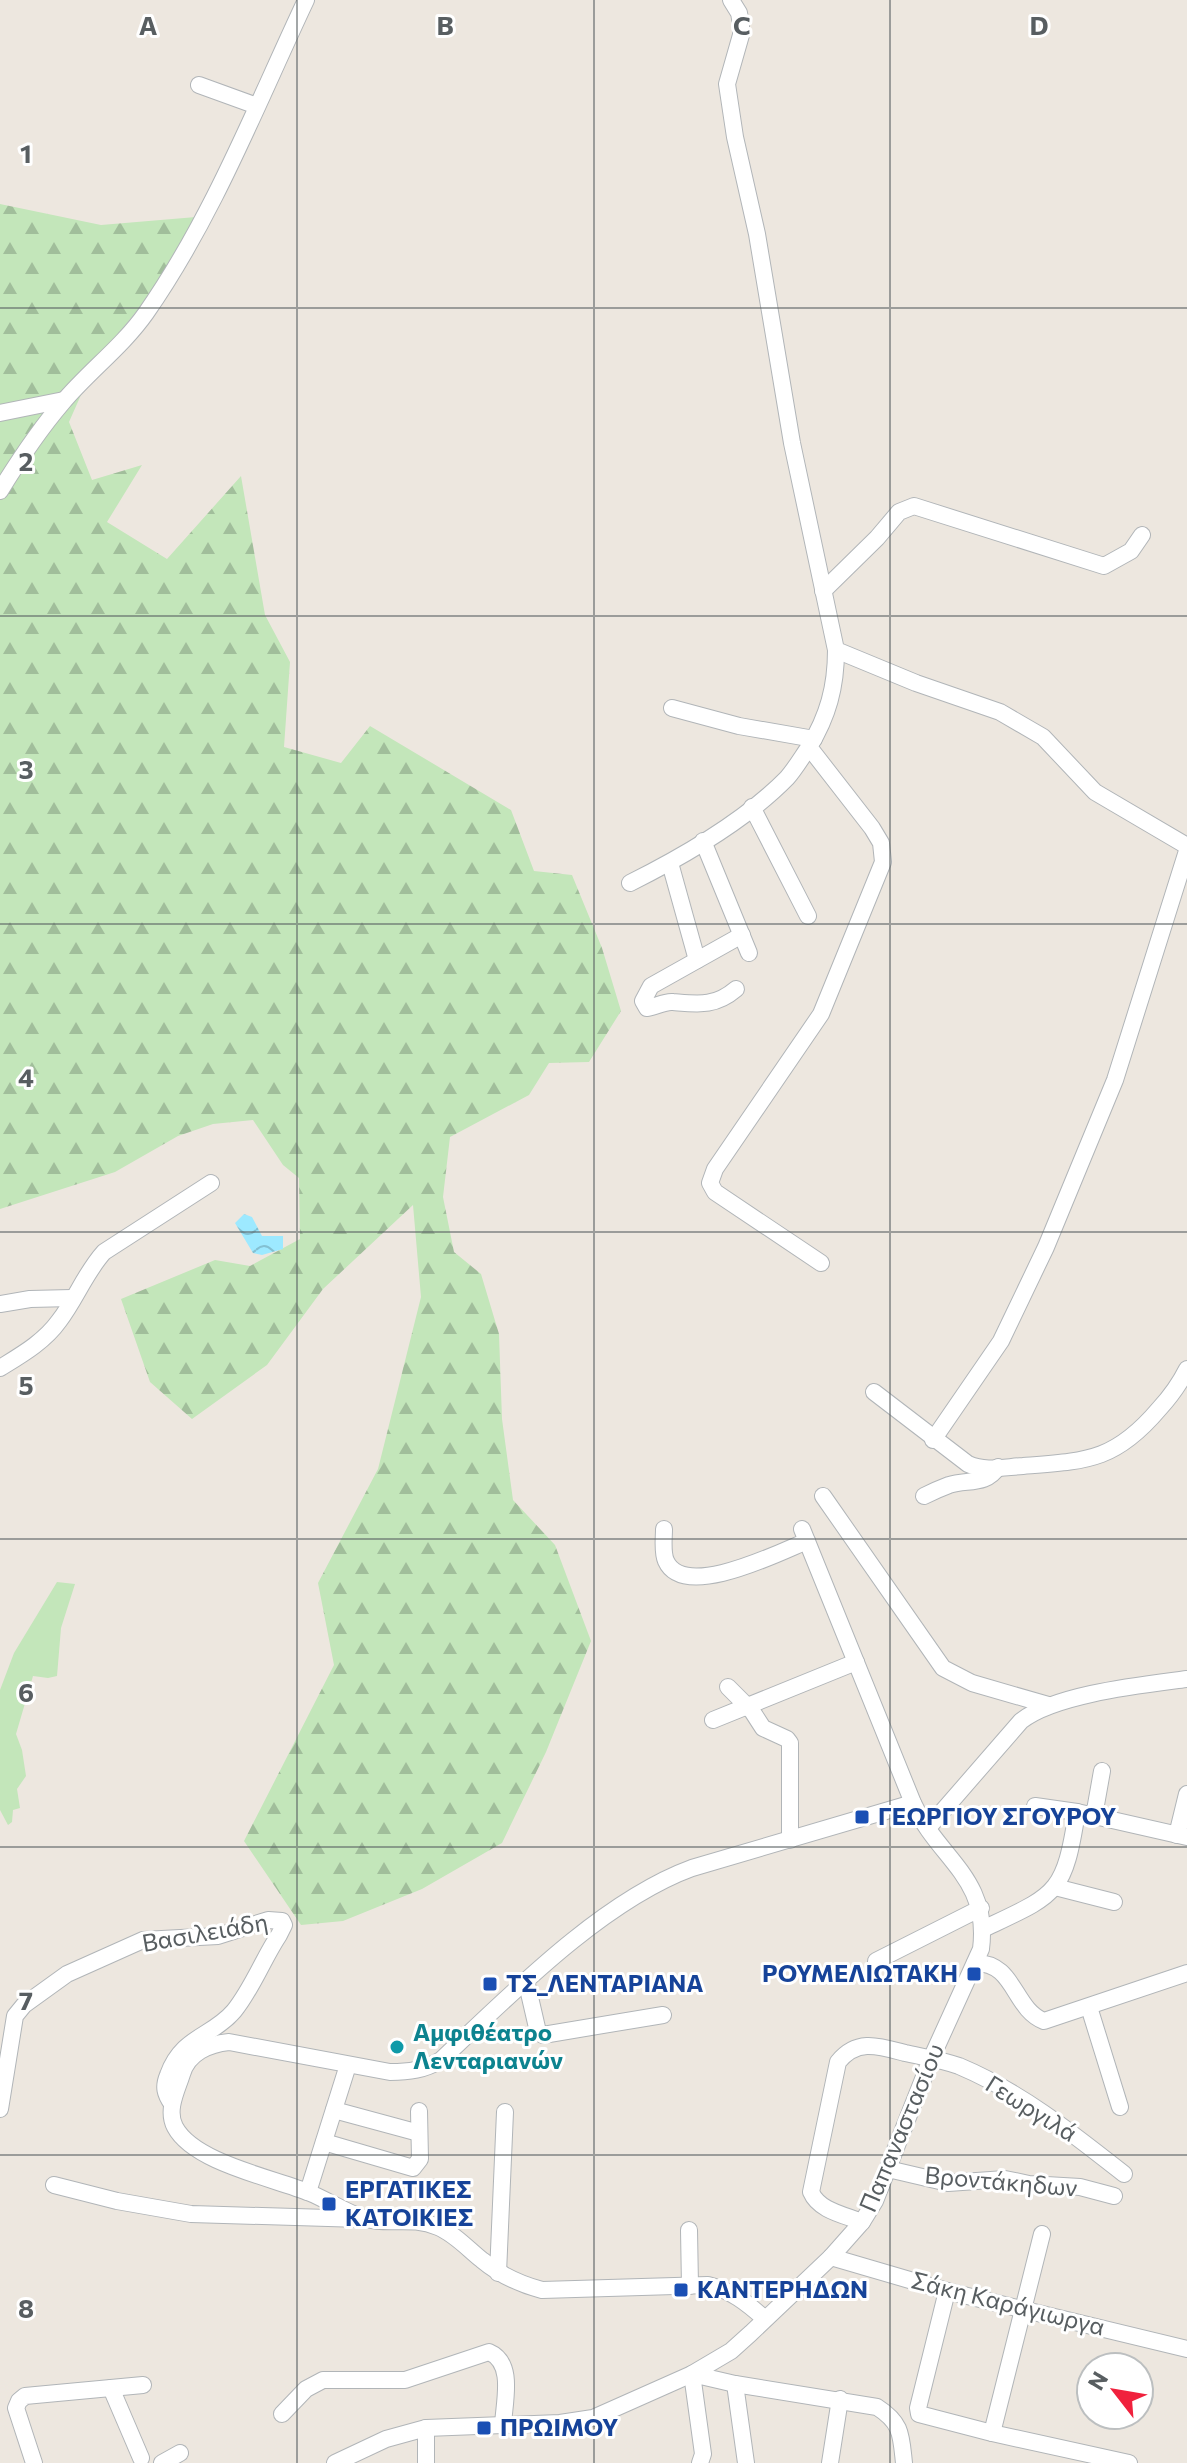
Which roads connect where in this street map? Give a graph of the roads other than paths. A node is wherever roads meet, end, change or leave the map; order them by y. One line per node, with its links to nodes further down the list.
1 (306, 0): 4 (street)
2 (731, 0): 9 (street)
3 (199, 85): 4 (street)
4 (257, 106): 5 (street)
5 (64, 400): 6 (street); 7 (street)
6 (0, 413)
7 (0, 491)
8 (1142, 535): 9 (street)
9 (823, 591): 10 (street)
10 (836, 650): 12 (street); 15 (street)
11 (672, 708): 12 (street)
12 (812, 743): 13 (street); 24 (street)
13 (752, 807): 14 (street); 18 (street)
14 (703, 841): 16 (street); 19 (street)
15 (1187, 849): 30 (street)
16 (670, 863): 17 (street); 21 (street)
17 (630, 883)
18 (808, 916)
19 (742, 935): 20 (street); 21 (street)
20 (749, 953)
21 (697, 960): 22 (street)
22 (736, 989)
23 (211, 1183): 25 (street)
24 (821, 1263)
25 (72, 1298): 26 (street); 27 (street)
26 (0, 1304)
27 (0, 1368)
28 (1187, 1369): 31 (street)
29 (874, 1392): 30 (street)
30 (933, 1440): 31 (street)
31 (998, 1467): 33 (street)
32 (823, 1496): 38 (street)
33 (924, 1496)
34 (664, 1529): 35 (street, Παπαναστασίου)
35 (856, 1662): 39 (street); 43 (street, Παπαναστασίου)
36 (1187, 1679): 38 (street)
37 (728, 1687): 39 (street)
38 (1048, 1705): 47 (street)
39 (748, 1708): 40 (street); 49 (street)
40 (713, 1720)
41 (1102, 1771): 46 (street)
42 (1187, 1794): 48 (street)
43 (913, 1803): 47 (street, Παπαναστασίου); 49 (street)
44 (1035, 1806): 45 (street)
45 (1077, 1812): 46 (street); 50 (street)
46 (1094, 1816): 48 (street)
47 (928, 1828): 52 (street, Παπαναστασίου)
48 (1182, 1836)
49 (790, 1840): 57 (street)
50 (1055, 1887): 51 (street); 53 (street)
51 (1114, 1902)
52 (981, 1908): 53 (street, Παπαναστασίου); 54 (street)
53 (983, 1929): 55 (street, Παπαναστασίου)
54 (876, 1961)
55 (975, 1963): 58 (street); 60 (street, Παπαναστασίου)
56 (1187, 1973): 58 (street)
57 (526, 1980): 59 (street); 61 (street)
58 (1089, 2007): 63 (street)
59 (663, 2015)
60 (931, 2059): 70 (street, Παπαναστασίου); 71 (street, Γεωργιλά); 76 (street, Γεωργιλά)
61 (348, 2065): 62 (street); 65 (street)
62 (172, 2104): 64 (street, Βασιλειάδη); 73 (street)
63 (1120, 2107)
64 (0, 2110)
65 (334, 2110): 68 (street); 69 (street)
66 (419, 2111): 68 (street)
67 (505, 2112): 80 (street)
68 (419, 2133): 69 (street)
69 (324, 2142): 73 (street)
70 (888, 2169): 74 (street, Βροντάκηδων); 76 (street, Παπαναστασίου)
71 (1124, 2174)
72 (54, 2185): 75 (street)
73 (308, 2192): 75 (street)
74 (1114, 2196)
75 (368, 2220): 80 (street)
76 (862, 2222): 79 (street, Παπαναστασίου)
77 (689, 2230): 81 (street)
78 (1042, 2234): 83 (street)
79 (831, 2257): 82 (street, Σάκη Καράγιωργα); 84 (street, Παπαναστασίου)
80 (498, 2273): 81 (street)
81 (690, 2286): 84 (street)
82 (947, 2291): 83 (street, Σάκη Καράγιωργα); 94 (street)
83 (1022, 2309): 85 (street, Σάκη Καράγιωργα); 94 (street)
84 (765, 2319): 86 (street, Παπαναστασίου)
85 (1187, 2349)
86 (692, 2374): 87 (street); 92 (street, Παπαναστασίου); 102 (street)
87 (735, 2384): 90 (street); 103 (street)
88 (143, 2385): 89 (street)
89 (111, 2388): 97 (street); 98 (street)
90 (840, 2399): 104 (street); 105 (street)
91 (282, 2414): 92 (street)
92 (503, 2425): 93 (street, Παπαναστασίου)
93 (426, 2428): 100 (street, Παπαναστασίου); 101 (street)
94 (992, 2433): 96 (street)
95 (180, 2453): 99 (street)
96 (1073, 2457): 106 (street)
97 (138, 2461)
98 (34, 2463)
99 (162, 2463)
100 (335, 2463)
101 (426, 2463)
102 (700, 2463)
103 (746, 2463)
104 (830, 2463)
105 (904, 2463)
106 (1129, 2463)

